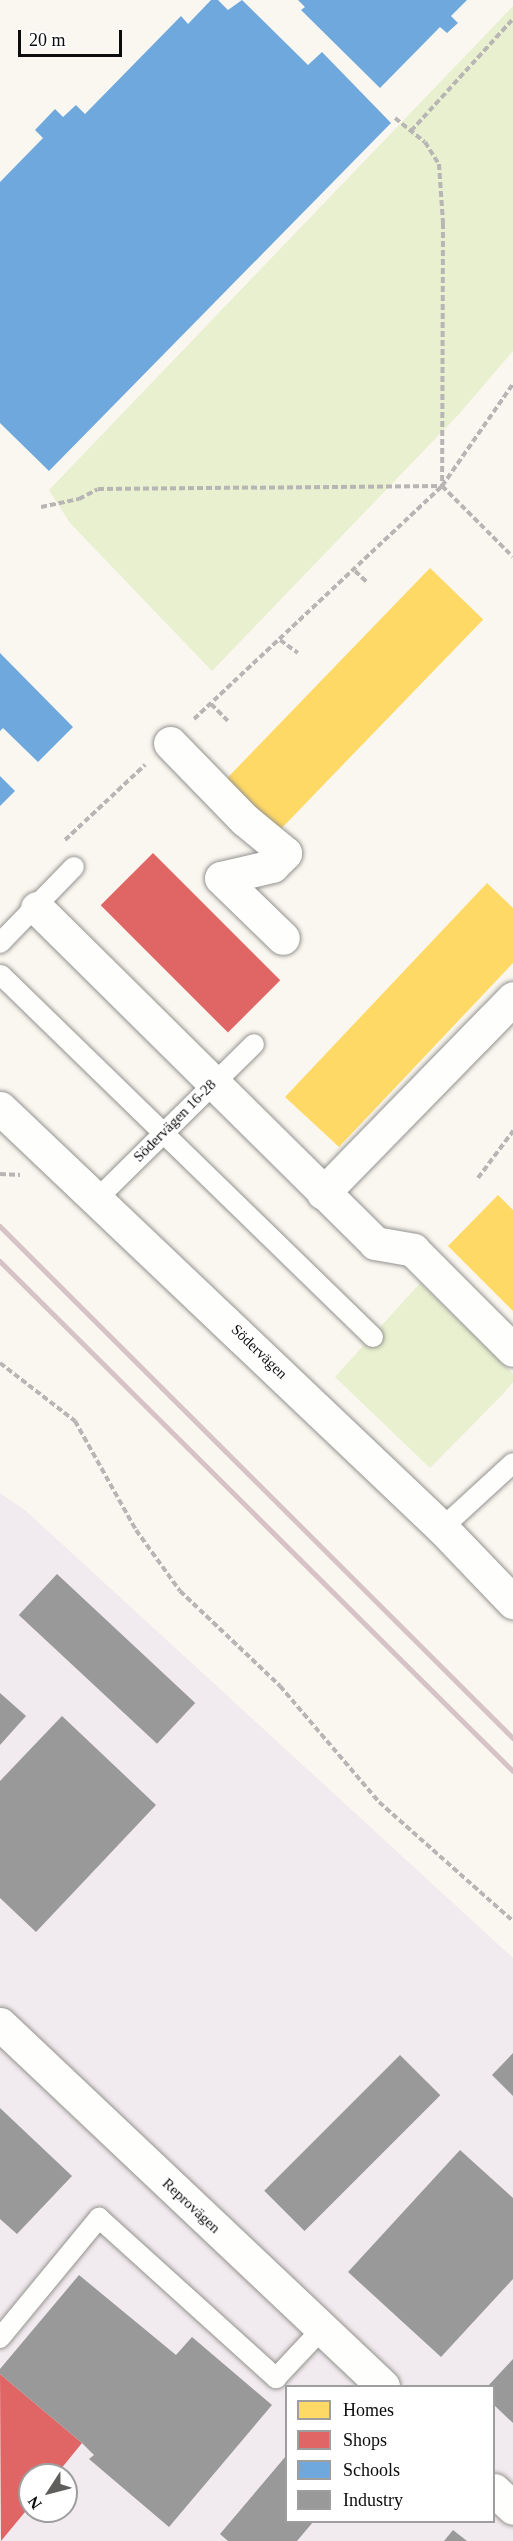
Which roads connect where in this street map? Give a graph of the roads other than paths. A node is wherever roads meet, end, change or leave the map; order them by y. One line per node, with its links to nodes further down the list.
1 (170, 743): 4 (street)
2 (74, 867): 3 (lane)
3 (37, 908): 5 (lane); 9 (street)
4 (283, 938)
5 (0, 943)
6 (1, 975): 11 (lane)
7 (513, 998): 12 (street)
8 (254, 1044): 9 (lane, Södervägen 16-28)
9 (213, 1082): 11 (lane, Södervägen 16-28); 12 (street)
10 (0, 1108): 13 (street, Södervägen)
11 (163, 1131): 13 (lane, Södervägen 16-28); 14 (lane)
12 (323, 1193): 15 (street)
13 (98, 1198): 17 (street, Södervägen)
14 (373, 1337)
15 (513, 1350)
16 (511, 1469): 17 (lane)
17 (442, 1528): 18 (street, Södervägen)
18 (513, 1602)
19 (0, 2024): 20 (street, Reprovägen)
20 (322, 2329): 21 (lane); 22 (street, Reprovägen)
21 (0, 2338)
22 (382, 2385)
23 (495, 2491): 24 (street)
24 (513, 2508)

